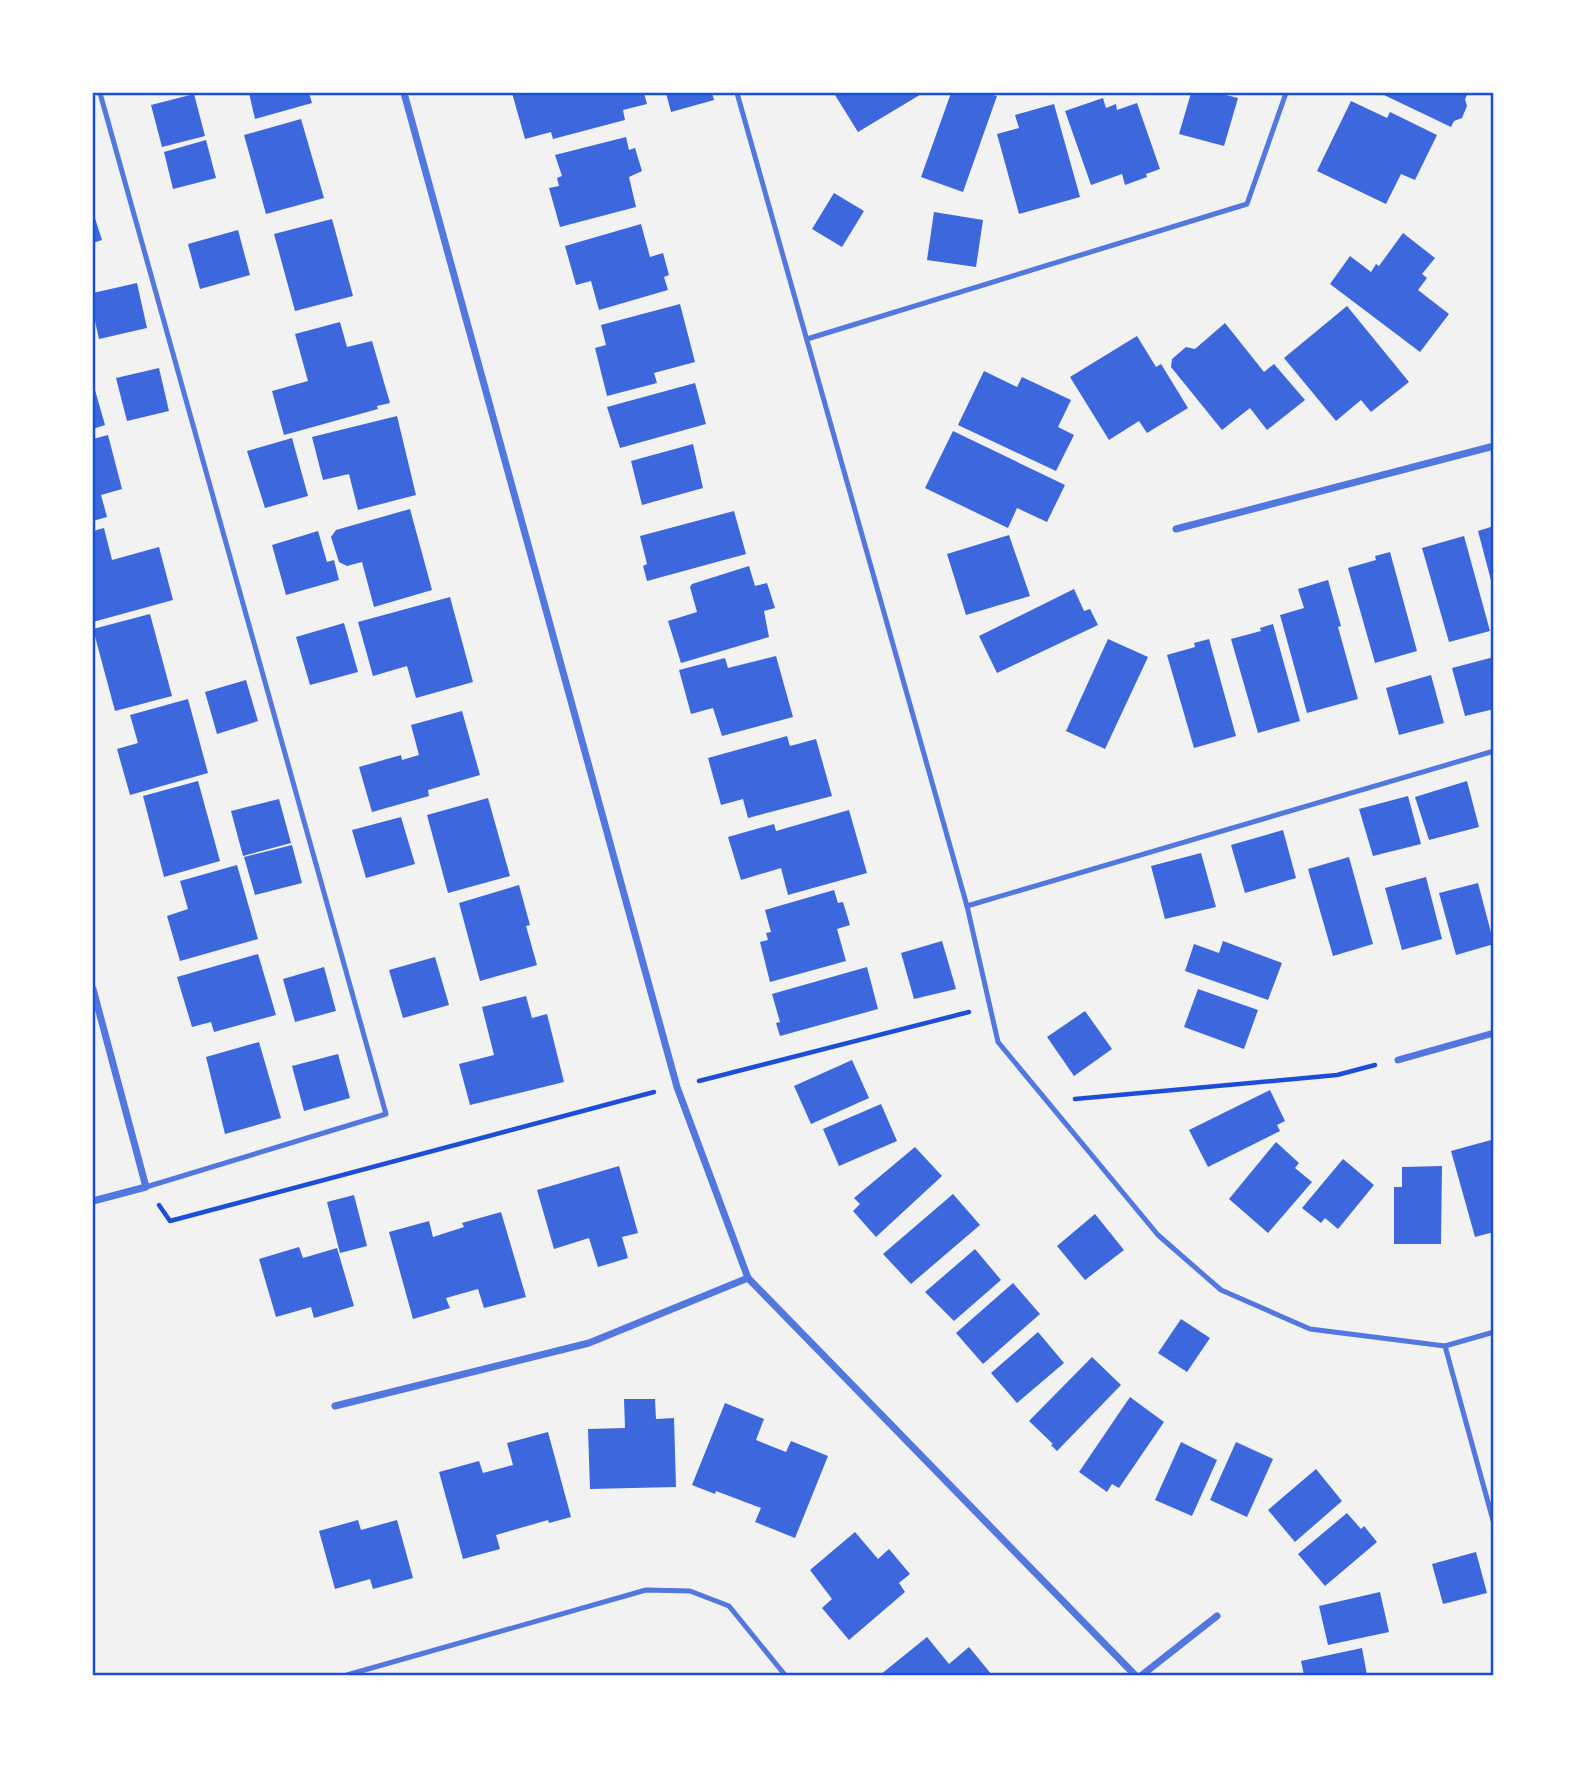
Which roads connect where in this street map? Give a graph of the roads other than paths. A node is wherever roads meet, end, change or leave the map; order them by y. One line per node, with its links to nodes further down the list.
1 (100, 93): 13 (lane)
2 (404, 93): 15 (street)
3 (737, 93): 5 (lane)
4 (1286, 93): 5 (lane)
5 (807, 339): 9 (lane)
6 (1494, 446): 7 (street)
7 (1176, 529)
8 (1494, 751): 9 (lane)
9 (967, 906): 17 (lane)
10 (93, 989): 13 (street)
11 (1494, 1033): 12 (street)
12 (1398, 1060)
13 (146, 1187): 14 (street)
14 (93, 1201)
15 (748, 1278): 18 (street); 23 (street)
16 (1494, 1332): 17 (lane)
17 (1445, 1346): 19 (lane)
18 (335, 1406)
19 (1494, 1524)
20 (1217, 1616): 24 (street)
21 (347, 1675): 22 (lane)
22 (785, 1675)
23 (1135, 1675)
24 (1142, 1675)

